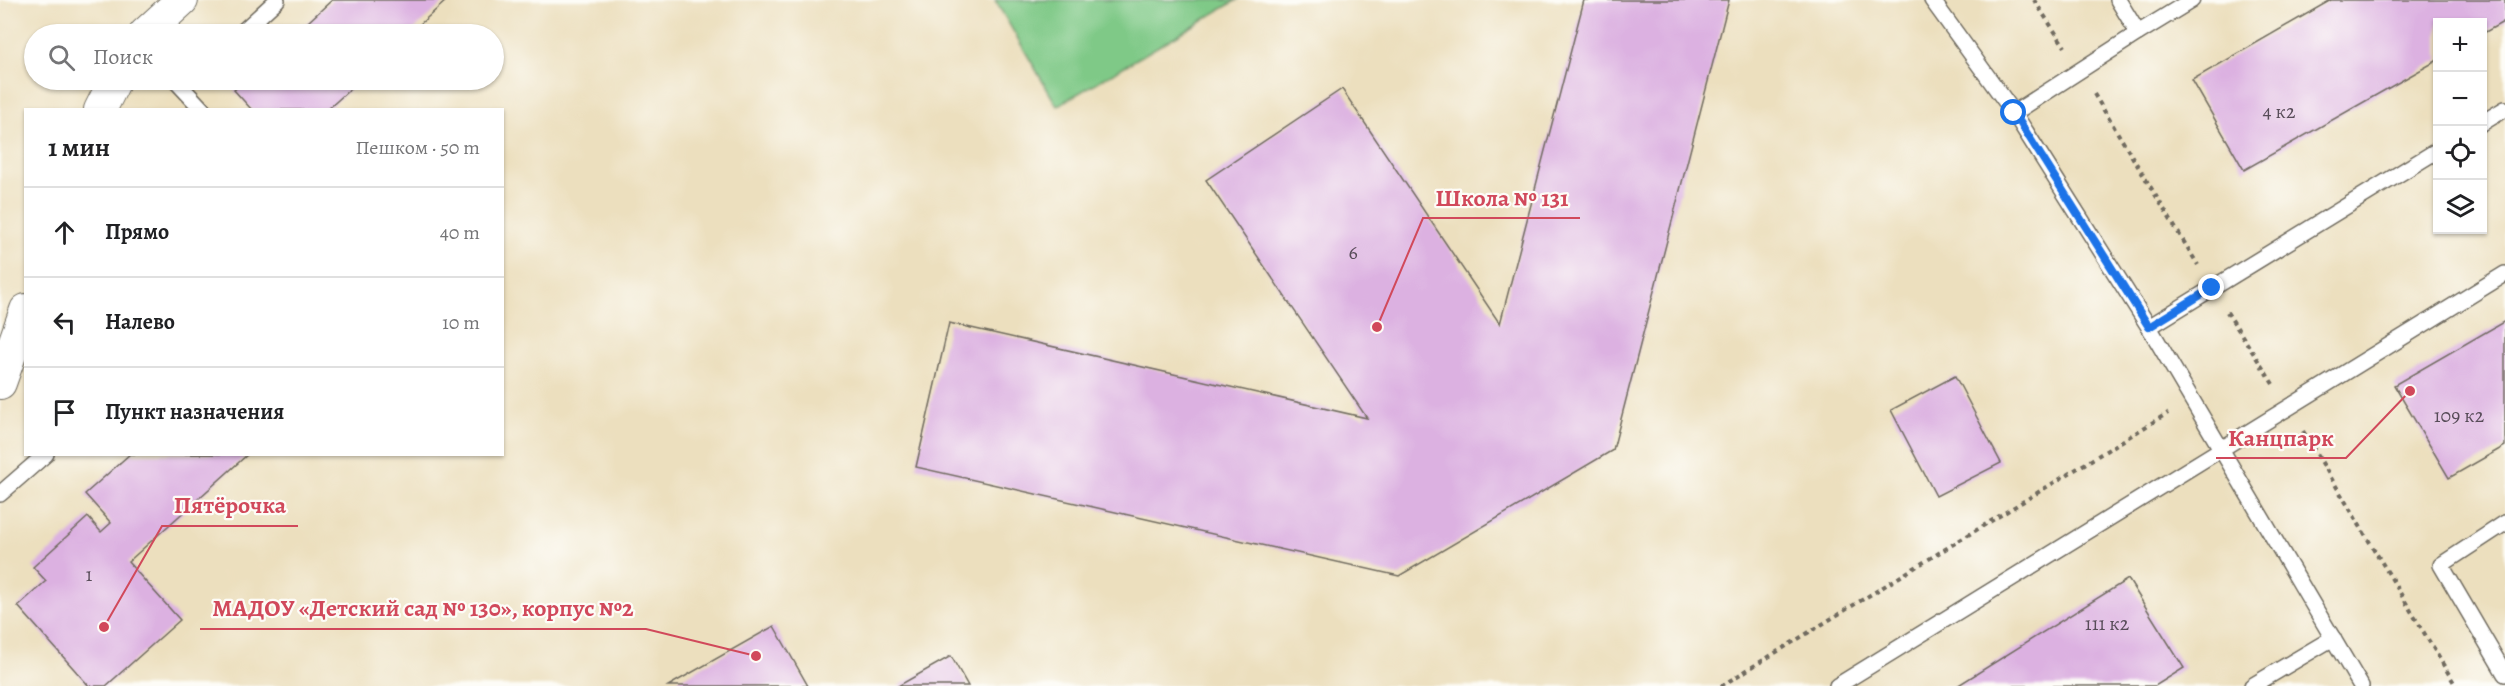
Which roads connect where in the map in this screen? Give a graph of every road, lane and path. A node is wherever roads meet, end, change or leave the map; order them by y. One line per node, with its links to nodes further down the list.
1 (182, 0): 7 (street)
2 (277, 0): 8 (lane)
3 (1932, 0): 16 (lane)
4 (2034, 0): 10 (path)
5 (2118, 0): 9 (lane)
6 (2192, 0): 9 (lane)
7 (156, 24)
8 (251, 24)
9 (2138, 33): 10 (lane)
10 (2080, 70): 16 (lane); 20 (path)
11 (110, 90): 13 (street)
12 (189, 90): 14 (lane)
13 (101, 108)
14 (202, 108)
15 (2505, 109): 17 (lane)
16 (2014, 113): 22 (lane)
17 (2487, 120)
18 (2433, 153): 20 (lane)
19 (2505, 274): 25 (lane)
20 (2212, 288): 22 (lane); 25 (path)
21 (24, 316): 23 (street)
22 (2149, 327): 24 (lane)
23 (0, 383)
24 (2192, 399): 26 (lane); 33 (path)
25 (2289, 408): 26 (lane); 37 (path)
26 (2220, 450): 30 (lane); 34 (lane)
27 (44, 456): 28 (lane)
28 (0, 494)
29 (2505, 523): 31 (lane)
30 (2333, 638): 35 (lane); 36 (lane)
31 (2505, 674)
32 (2505, 684): 38 (lane)
33 (1721, 686)
34 (1837, 686)
35 (2252, 686)
36 (2361, 686)
37 (2456, 686)
38 (2501, 686)

